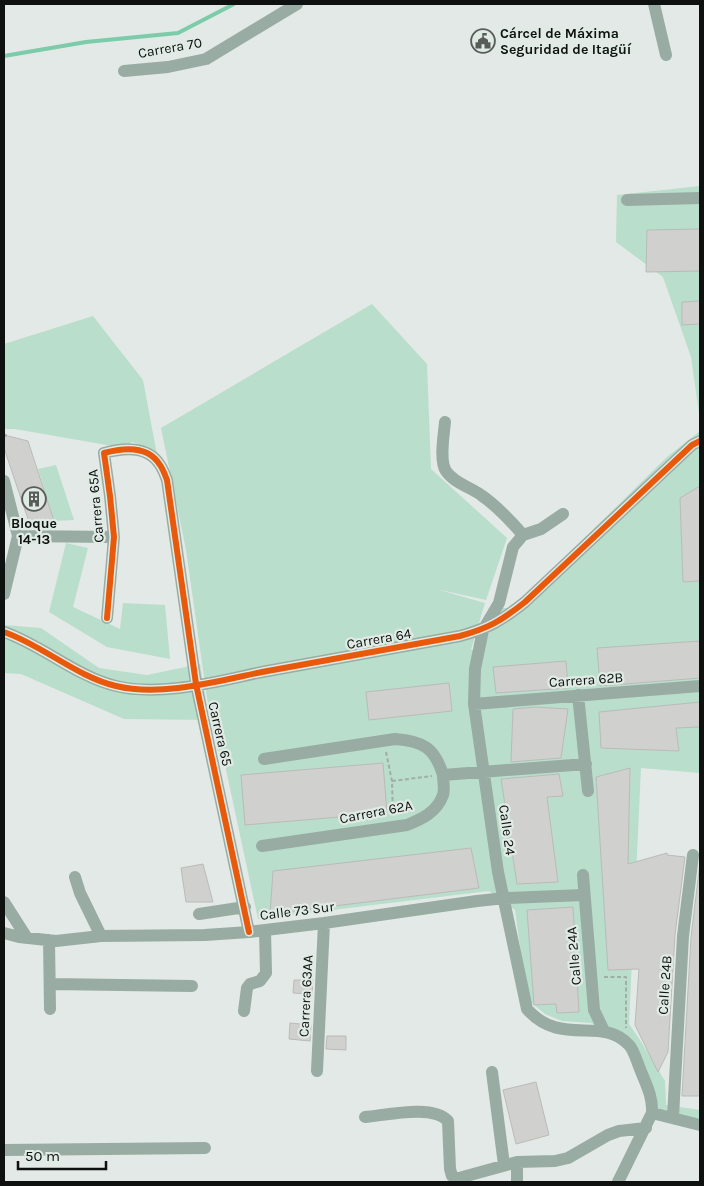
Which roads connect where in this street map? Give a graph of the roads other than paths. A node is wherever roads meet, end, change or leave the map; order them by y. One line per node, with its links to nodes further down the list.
1 (297, 4): 4 (street, Carrera 70)
2 (654, 4): 3 (street)
3 (666, 55)
4 (124, 72)
5 (700, 198): 6 (street)
6 (627, 200)
7 (445, 422): 12 (street)
8 (700, 441): 17 (street, Carrera 64)
9 (167, 480): 14 (street, Carrera 65A); 19 (street, Carrera 65)
10 (4, 481): 13 (street)
11 (563, 514): 12 (street)
12 (523, 535): 17 (street, Calle 24)
13 (18, 536): 14 (street); 15 (street)
14 (114, 537): 16 (street, Carrera 65A)
15 (4, 594)
16 (107, 618)
17 (483, 630): 19 (street, Carrera 64); 22 (street, Calle 24)
18 (4, 632): 19 (street, Carrera 64)
19 (196, 684): 35 (street, Carrera 65)
20 (700, 686): 21 (street, Carrera 62B)
21 (578, 695): 22 (street, Carrera 62B); 24 (street)
22 (474, 704): 25 (street, Calle 24)
23 (264, 759): 26 (street)
24 (586, 764): 25 (street); 27 (street)
25 (483, 772): 26 (street); 33 (street, Calle 24)
26 (438, 776): 28 (street, Carrera 62A)
27 (588, 791)
28 (262, 846)
29 (693, 856): 53 (street, Calle 24B)
30 (583, 875): 32 (street, Calle 24A)
31 (75, 877): 41 (street)
32 (584, 895): 33 (street, Calle 73 Sur); 48 (street, Calle 24A)
33 (505, 898): 37 (street, Calle 73 Sur); 48 (street, Calle 24)
34 (4, 902): 42 (street)
35 (245, 907): 36 (street); 39 (street, Carrera 65)
36 (199, 914)
37 (324, 923): 38 (street, Calle 73 Sur); 49 (street, Carrera 63AA)
38 (265, 931): 39 (street, Calle 73 Sur); 47 (street)
39 (249, 932): 41 (street, Calle 73 Sur)
40 (4, 933): 42 (street, Calle 73 Sur)
41 (101, 936): 43 (street, Calle 73 Sur)
42 (27, 938): 43 (street, Calle 73 Sur)
43 (49, 940): 44 (street)
44 (50, 984): 45 (street); 46 (street)
45 (192, 986)
46 (50, 1009)
47 (244, 1011)
48 (604, 1031): 51 (street)
49 (317, 1071)
50 (492, 1072): 59 (street)
51 (652, 1114): 53 (street); 55 (street)
52 (365, 1117): 59 (street)
53 (673, 1117): 54 (street)
54 (700, 1125)
55 (646, 1128): 58 (street); 61 (street)
56 (205, 1148): 57 (street)
57 (4, 1150)
58 (517, 1162): 59 (street); 60 (street)
59 (504, 1165)
60 (518, 1182)
61 (618, 1182)

